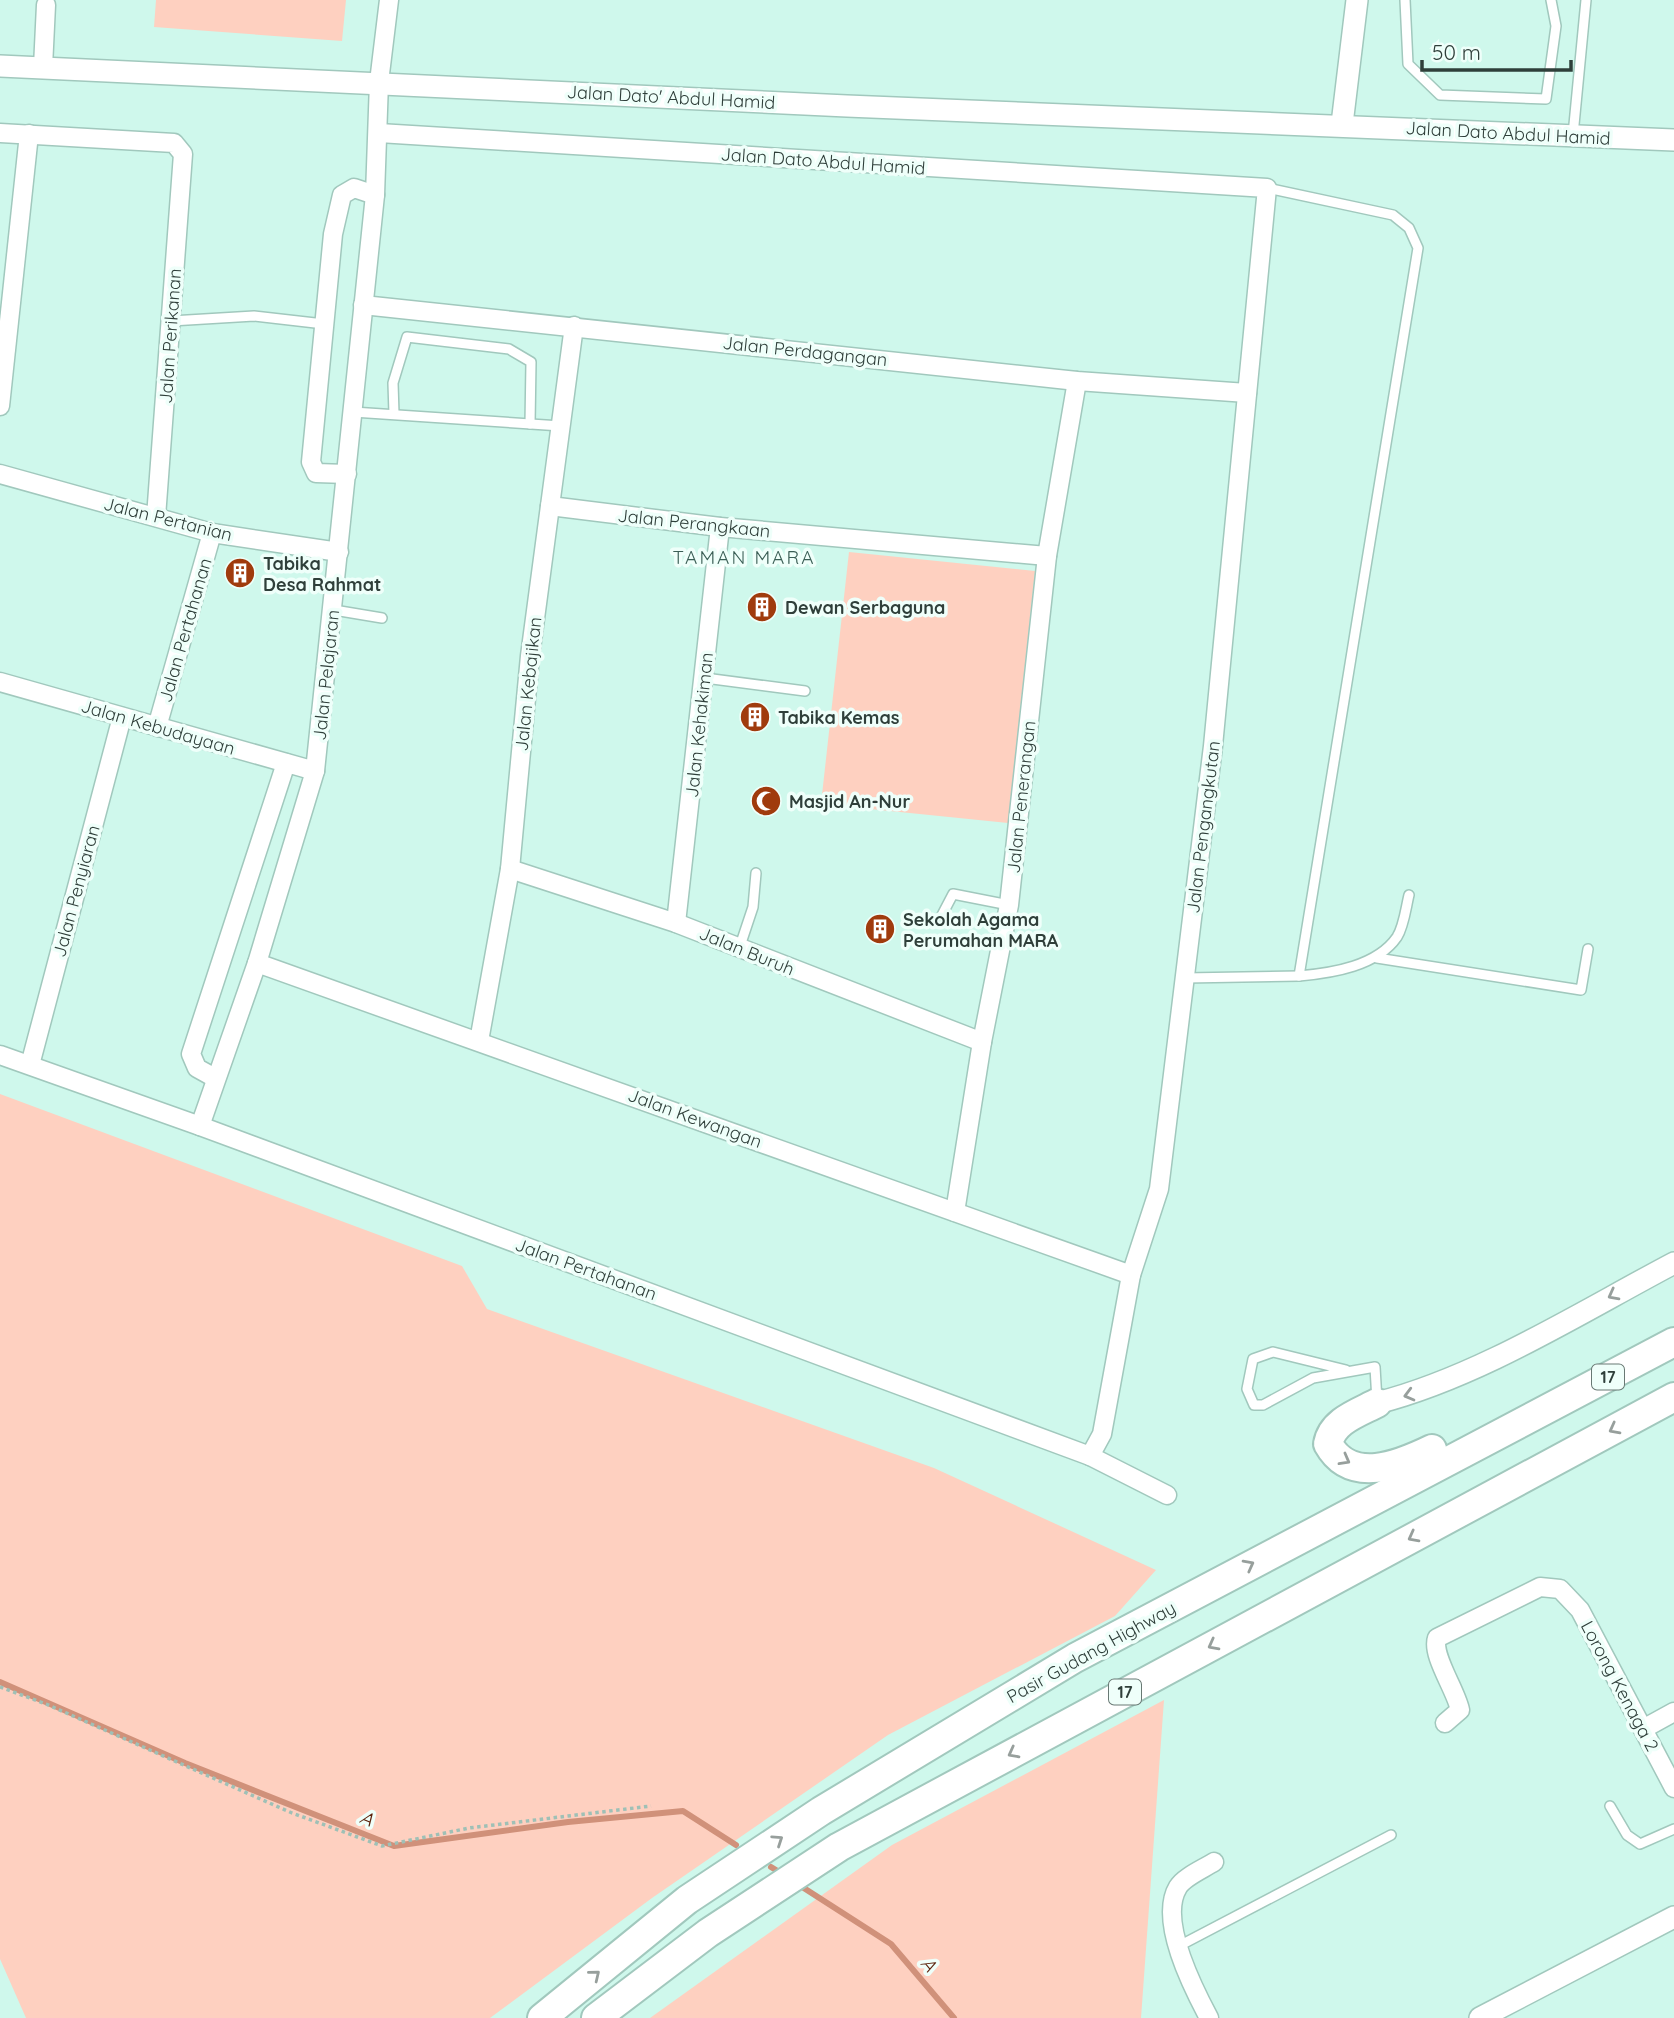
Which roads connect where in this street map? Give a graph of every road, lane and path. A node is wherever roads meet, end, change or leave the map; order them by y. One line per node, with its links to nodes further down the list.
1 (389, 0): 9 (street, Jalan Pelajaran)
2 (1357, 0): 10 (street)
3 (1405, 0): 4 (lane)
4 (1551, 0)
5 (1586, 0): 14 (lane)
6 (46, 5): 8 (street)
7 (0, 66): 8 (street, Jalan Dato' Abdul Hamid)
8 (43, 67): 9 (street, Jalan Dato' Abdul Hamid)
9 (379, 82): 10 (street, Jalan Dato' Abdul Hamid); 12 (street, Jalan Pelajaran)
10 (1342, 124): 14 (street, Jalan Dato Abdul Hamid)
11 (0, 132): 13 (street)
12 (379, 133): 16 (street, Jalan Dato Abdul Hamid); 17 (street, Jalan Pelajaran)
13 (29, 134): 18 (street); 20 (street, Jalan Perikanan)
14 (1573, 136): 15 (street, Jalan Dato Abdul Hamid)
15 (1674, 140)
16 (1267, 188): 24 (street, Jalan Pengangkutan); 57 (lane)
17 (375, 195): 19 (street, Jalan Pelajaran); 21 (street)
18 (7, 284): 25 (street)
19 (363, 305): 22 (street, Jalan Perdagangan); 26 (street, Jalan Pelajaran)
20 (171, 321): 21 (lane); 33 (street, Jalan Perikanan)
21 (324, 324): 31 (street)
22 (574, 326): 23 (street, Jalan Perdagangan); 29 (street, Jalan Kebajikan)
23 (1077, 380): 24 (street, Jalan Perdagangan); 37 (street, Jalan Penerangan)
24 (1247, 393): 58 (street, Jalan Pengangkutan)
25 (0, 406)
26 (353, 412): 27 (lane); 31 (street, Jalan Pelajaran)
27 (394, 414): 28 (lane); 28 (lane)
28 (530, 424): 29 (lane)
29 (561, 426): 32 (street, Jalan Kebajikan)
30 (0, 474): 33 (street, Jalan Pertanian)
31 (347, 474): 36 (street, Jalan Pelajaran)
32 (550, 506): 34 (street, Jalan Perangkaan); 47 (street, Jalan Kebajikan)
33 (156, 517): 35 (street, Jalan Pertanian)
34 (720, 527): 37 (street, Jalan Perangkaan); 40 (street, Jalan Kehakiman)
35 (212, 533): 36 (street, Jalan Pertanian); 44 (street, Jalan Pertahanan)
36 (339, 552): 38 (street, Jalan Pelajaran)
37 (1047, 556): 50 (street, Jalan Penerangan)
38 (334, 610): 39 (lane); 46 (street, Jalan Pelajaran)
39 (382, 618)
40 (705, 678): 42 (lane); 52 (street, Jalan Kehakiman)
41 (0, 682): 43 (street, Jalan Kebudayaan)
42 (805, 691)
43 (122, 717): 44 (street, Jalan Kebudayaan); 62 (street, Jalan Penyiaran)
44 (157, 727): 45 (street, Jalan Kebudayaan)
45 (286, 762): 46 (street, Jalan Kebudayaan); 63 (street)
46 (316, 771): 56 (street, Jalan Pelajaran)
47 (509, 869): 52 (street, Jalan Buruh); 59 (street, Jalan Kebajikan)
48 (756, 873): 53 (lane)
49 (1409, 895): 55 (lane)
50 (1009, 905): 51 (lane); 60 (street, Jalan Penerangan)
51 (943, 915)
52 (676, 923): 53 (street, Jalan Buruh)
53 (739, 949): 60 (street, Jalan Buruh)
54 (1588, 949): 55 (lane)
55 (1377, 958): 57 (lane)
56 (257, 963): 59 (street, Jalan Kewangan); 63 (street, Jalan Pelajaran)
57 (1299, 976): 58 (lane)
58 (1185, 978): 67 (street, Jalan Pengangkutan)
59 (479, 1041): 65 (street, Jalan Kewangan)
60 (982, 1042): 65 (street, Jalan Penerangan)
61 (0, 1055): 62 (street, Jalan Pertahanan)
62 (30, 1065): 64 (street, Jalan Pertahanan)
63 (215, 1078): 64 (street, Jalan Pelajaran)
64 (200, 1126): 73 (street, Jalan Pertahanan)
65 (955, 1212): 67 (street, Jalan Kewangan)
66 (1674, 1263): 71 (street, one-way to 71)
67 (1132, 1275): 73 (street, Jalan Pengangkutan)
68 (1674, 1342): 72 (highway, Pasir Gudang Highway / 17)
69 (1346, 1370): 69 (lane); 71 (lane)
70 (1674, 1397): 88 (highway, 17, one-way to 88)
71 (1377, 1403): 72 (highway, one-way to 72)
72 (1541, 1412): 87 (highway, Pasir Gudang Highway / 17, one-way to 72)
73 (1090, 1457): 74 (street, Jalan Pertahanan)
74 (1167, 1495)
75 (0, 1687): 81 (path)
76 (1670, 1718): 78 (street)
77 (1445, 1723): 78 (street, Lorong Kenaga 2)
78 (1643, 1729): 79 (street, Lorong Kenaga 2)
79 (1674, 1788)
80 (1610, 1806): 82 (lane)
81 (651, 1807)
82 (1674, 1829)
83 (1391, 1835): 86 (lane)
84 (1214, 1862): 86 (street)
85 (1674, 1917): 90 (street)
86 (1177, 1947): 89 (street)
87 (542, 2018)
88 (596, 2018)
89 (1209, 2018)
90 (1480, 2018)

